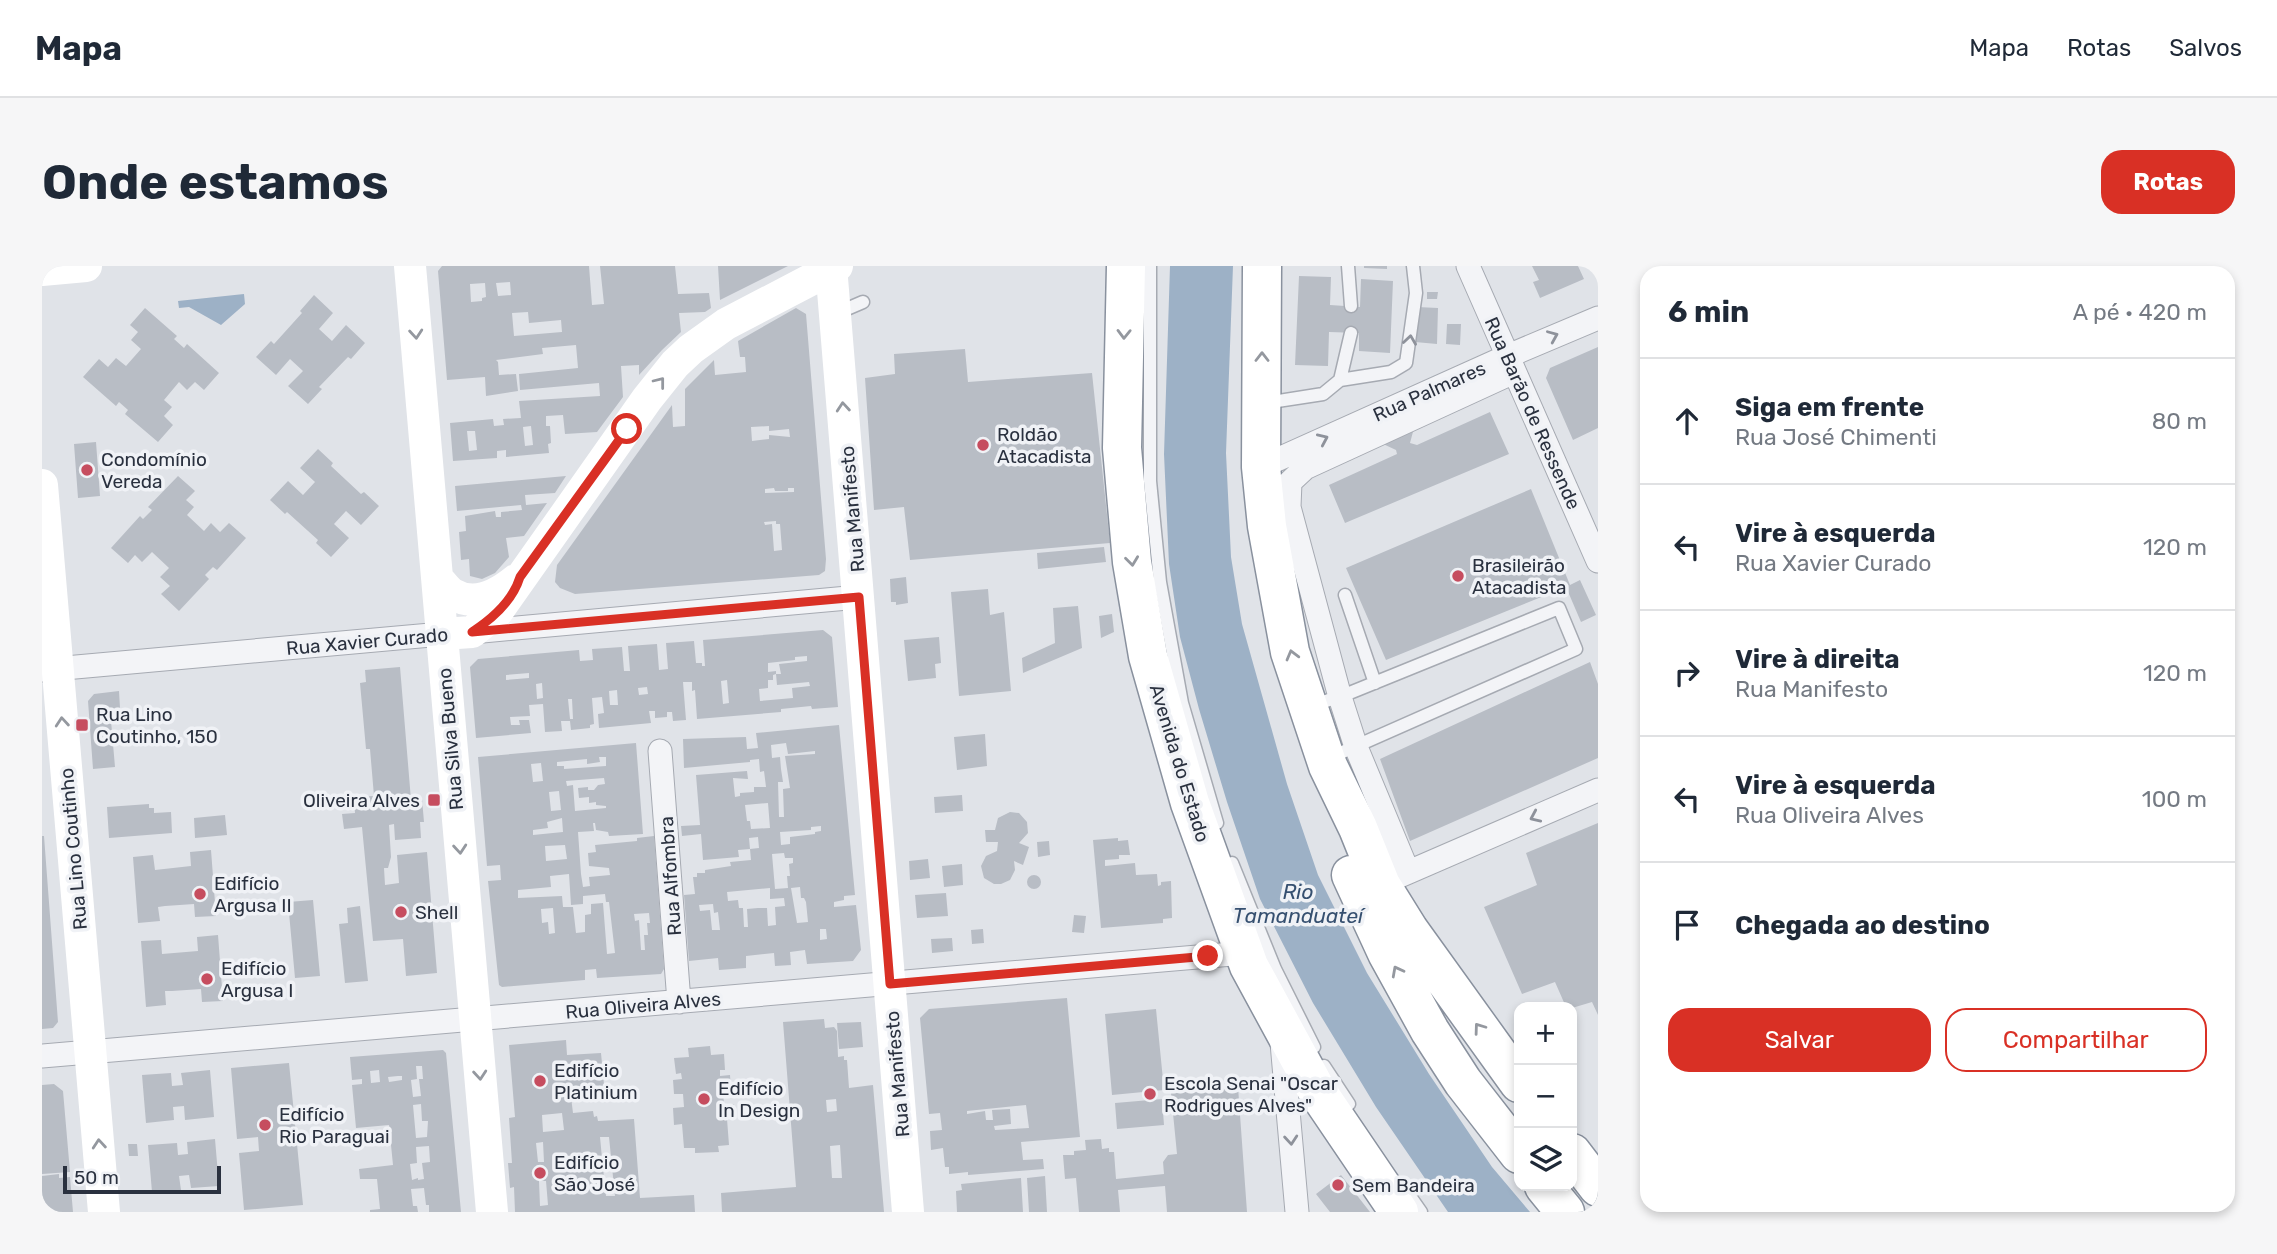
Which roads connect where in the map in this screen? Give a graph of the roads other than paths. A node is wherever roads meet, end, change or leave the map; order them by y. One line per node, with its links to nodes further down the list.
1 (86, 266): 10 (main road)
2 (410, 266): 21 (main road, Rua Silva Bueno, one-way to 21)
3 (1126, 266): 32 (highway, Avenida do Estado, one-way to 32)
4 (1150, 266): 40 (lane)
5 (1262, 266): 16 (highway, one-way to 5)
6 (1349, 266): 11 (lane)
7 (1413, 266): 15 (lane, one-way to 7)
8 (1468, 266): 14 (street, Rua Barão de Ressende)
9 (833, 267): 20 (main road, one-way to 9); 23 (main road, Rua Manifesto, one-way to 9)
10 (42, 270)
11 (1351, 306)
12 (1598, 318): 14 (street, Rua Palmares, one-way to 12)
13 (1351, 333): 15 (lane)
14 (1511, 364): 17 (street, Rua Palmares, one-way to 14); 19 (street, Rua Barão de Ressende); 27 (street)
15 (1340, 380): 16 (lane)
16 (1261, 403): 17 (highway)
17 (1261, 467): 27 (highway, one-way to 17)
18 (42, 485): 25 (main road, Rua Lino Coutinho)
19 (1598, 561)
20 (520, 577): 21 (main road); 24 (main road)
21 (437, 578): 24 (main road, Rua Silva Bueno)
22 (1345, 595): 26 (lane)
23 (859, 597): 24 (street, Rua Xavier Curado); 33 (main road, Rua Manifesto)
24 (457, 633): 25 (street, Rua Xavier Curado); 35 (main road, Rua Silva Bueno, one-way to 35)
25 (50, 669): 37 (main road, Rua Lino Coutinho, one-way to 25)
26 (1375, 683): 27 (lane); 29 (lane)
27 (1324, 702): 29 (highway)
28 (660, 751): 34 (street, Rua Alfombra)
29 (1337, 757): 31 (highway); 41 (highway, one-way to 29)
30 (1598, 790): 31 (street, one-way to 31)
31 (1394, 878): 39 (highway, one-way to 31)
32 (1244, 953): 33 (street, Rua Oliveira Alves); 36 (highway, Avenida do Estado)
33 (890, 984): 34 (street, Rua Oliveira Alves); 48 (main road, Rua Manifesto)
34 (679, 1002): 35 (street, Rua Oliveira Alves)
35 (475, 1019): 37 (street, Rua Oliveira Alves); 47 (main road, Rua Silva Bueno, one-way to 47)
36 (1280, 1023): 45 (highway, Avenida do Estado); 49 (street, one-way to 49)
37 (91, 1052): 38 (street, Rua Oliveira Alves); 46 (main road, Rua Lino Coutinho, one-way to 37)
38 (42, 1056)
39 (1514, 1076)
40 (1358, 1118)
41 (1514, 1148)
42 (1577, 1160): 43 (highway)
43 (1598, 1187)
44 (1548, 1191): 51 (highway)
45 (1398, 1194): 50 (lane)
46 (104, 1212)
47 (492, 1212)
48 (908, 1212)
49 (1297, 1212)
50 (1421, 1212)
51 (1565, 1212)

